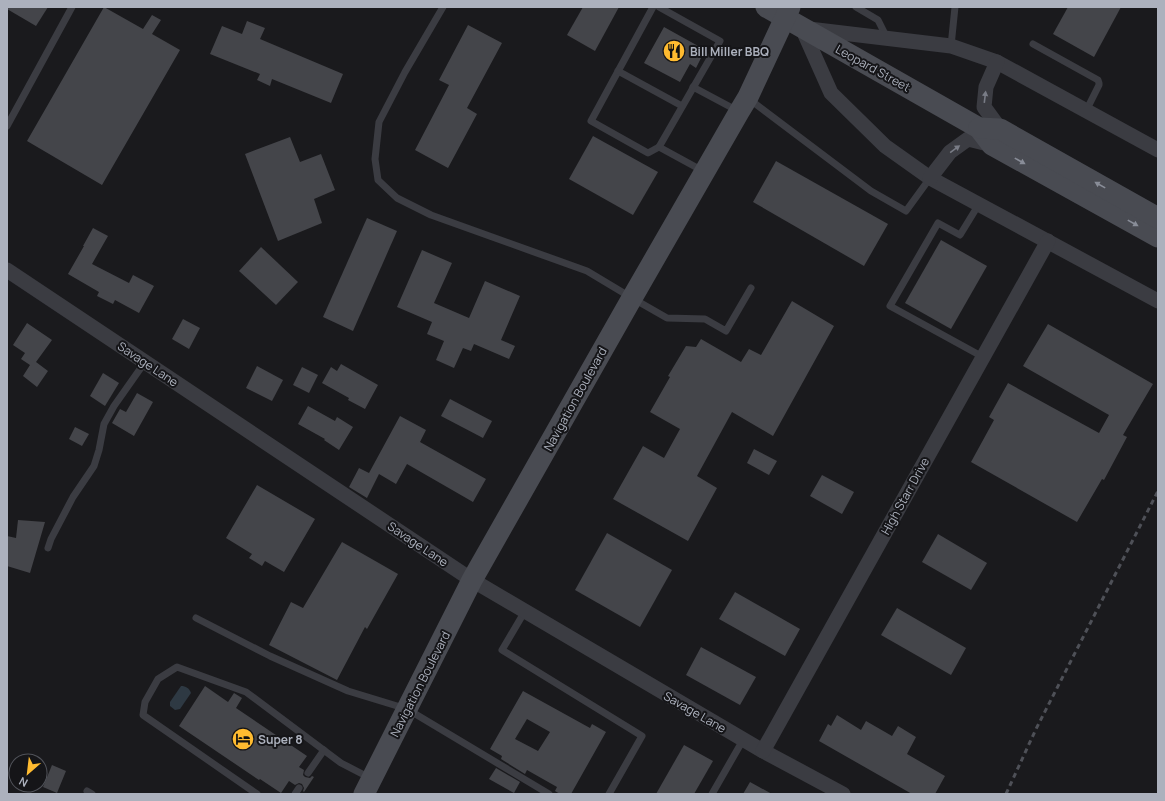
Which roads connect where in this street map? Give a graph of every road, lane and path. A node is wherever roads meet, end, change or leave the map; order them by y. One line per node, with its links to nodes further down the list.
1 (72, 7): 19 (lane)
2 (443, 7): 31 (lane)
3 (653, 7): 14 (lane)
4 (659, 7): 15 (lane)
5 (766, 7): 8 (main road, Leopard Street)
6 (856, 7): 10 (lane)
7 (955, 7): 12 (lane)
8 (787, 12): 9 (main road, Leopard Street); 16 (main road, Navigation Boulevard)
9 (802, 28): 10 (street); 20 (main road, Leopard Street); 24 (street)
10 (888, 38): 12 (street)
11 (1033, 44): 18 (lane)
12 (951, 46): 13 (street)
13 (997, 62): 18 (street); 20 (street, one-way to 13)
14 (618, 71): 17 (lane); 21 (lane)
15 (693, 87): 16 (lane); 17 (lane)
16 (744, 105): 23 (main road, Navigation Boulevard); 24 (lane)
17 (682, 106): 21 (lane)
18 (1086, 111): 22 (street)
19 (7, 126)
20 (996, 137): 24 (street, one-way to 20); 26 (main road, Leopard Street, one-way to 20); 27 (main road, Leopard Street, one-way to 27)
21 (659, 147): 23 (lane)
22 (1158, 150)
23 (705, 172): 31 (main road, Navigation Boulevard)
24 (930, 178): 25 (street)
25 (979, 204): 28 (street); 33 (lane)
26 (1158, 218)
27 (1158, 237)
28 (1048, 241): 32 (street); 33 (street, High Starr Drive)
29 (7, 270): 34 (street, Savage Lane)
30 (751, 288): 31 (lane)
31 (632, 298): 36 (main road, Navigation Boulevard)
32 (1158, 301)
33 (983, 357): 42 (street, High Starr Drive)
34 (145, 362): 35 (lane); 36 (street, Savage Lane)
35 (48, 548)
36 (472, 580): 37 (street, Savage Lane); 39 (main road, Navigation Boulevard)
37 (525, 611): 40 (street, Savage Lane); 47 (lane)
38 (196, 618): 39 (lane)
39 (407, 709): 44 (main road, Navigation Boulevard); 46 (lane)
40 (743, 740): 42 (street, Savage Lane); 48 (lane)
41 (324, 750): 43 (lane); 44 (lane); 45 (lane)
42 (763, 751): 49 (street, Savage Lane)
43 (308, 773)
44 (368, 786)
45 (257, 794)
46 (549, 794)
47 (609, 794)
48 (712, 794)
49 (843, 794)

